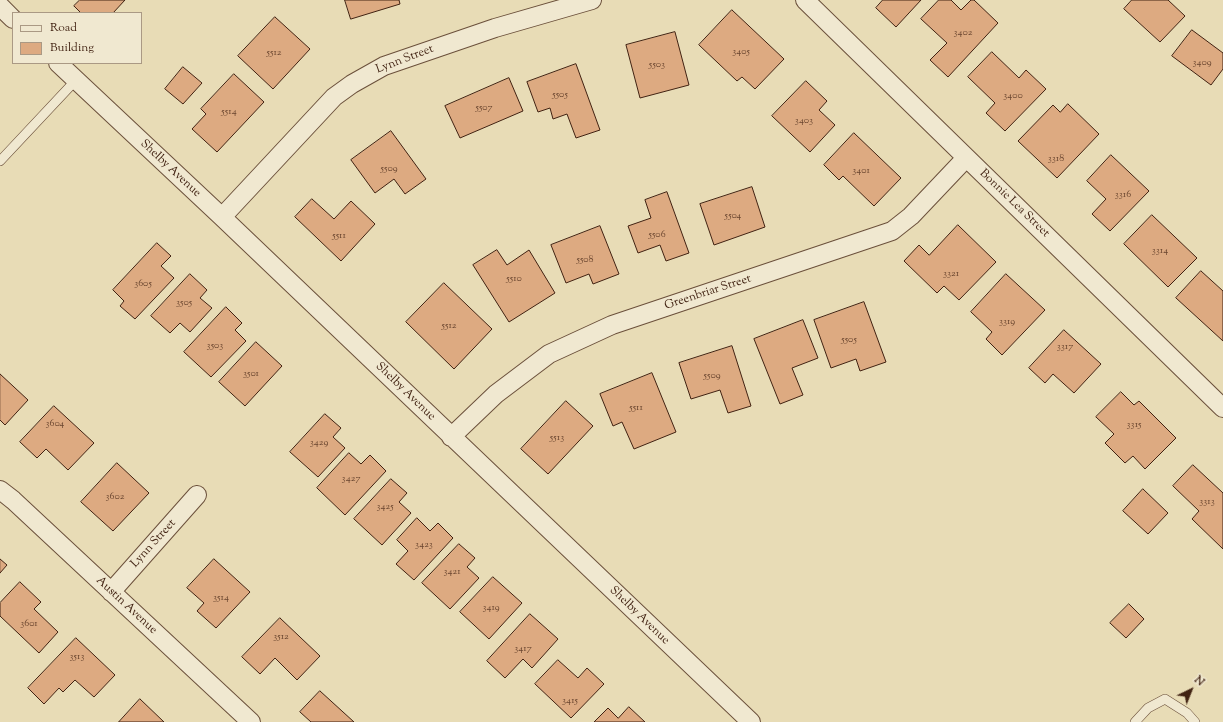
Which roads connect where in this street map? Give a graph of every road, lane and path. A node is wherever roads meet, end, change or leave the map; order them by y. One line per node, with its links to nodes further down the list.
1 (592, 0): 9 (street, Lynn Street)
2 (805, 0): 7 (street, Bonnie Lea Street)
3 (0, 6): 4 (street)
4 (12, 18)
5 (59, 64): 6 (street, Shelby Avenue)
6 (76, 80): 8 (lane); 9 (street, Shelby Avenue)
7 (966, 158): 10 (street, Bonnie Lea Street); 11 (street, Greenbriar Street)
8 (0, 160)
9 (222, 217): 11 (street, Shelby Avenue)
10 (1223, 408)
11 (451, 436): 16 (street, Shelby Avenue)
12 (0, 490): 14 (street, Austin Avenue)
13 (197, 495): 14 (street, Lynn Street)
14 (111, 592): 15 (street, Austin Avenue)
15 (251, 722)
16 (750, 722)
17 (1135, 722): 18 (lane)
18 (1195, 722)

